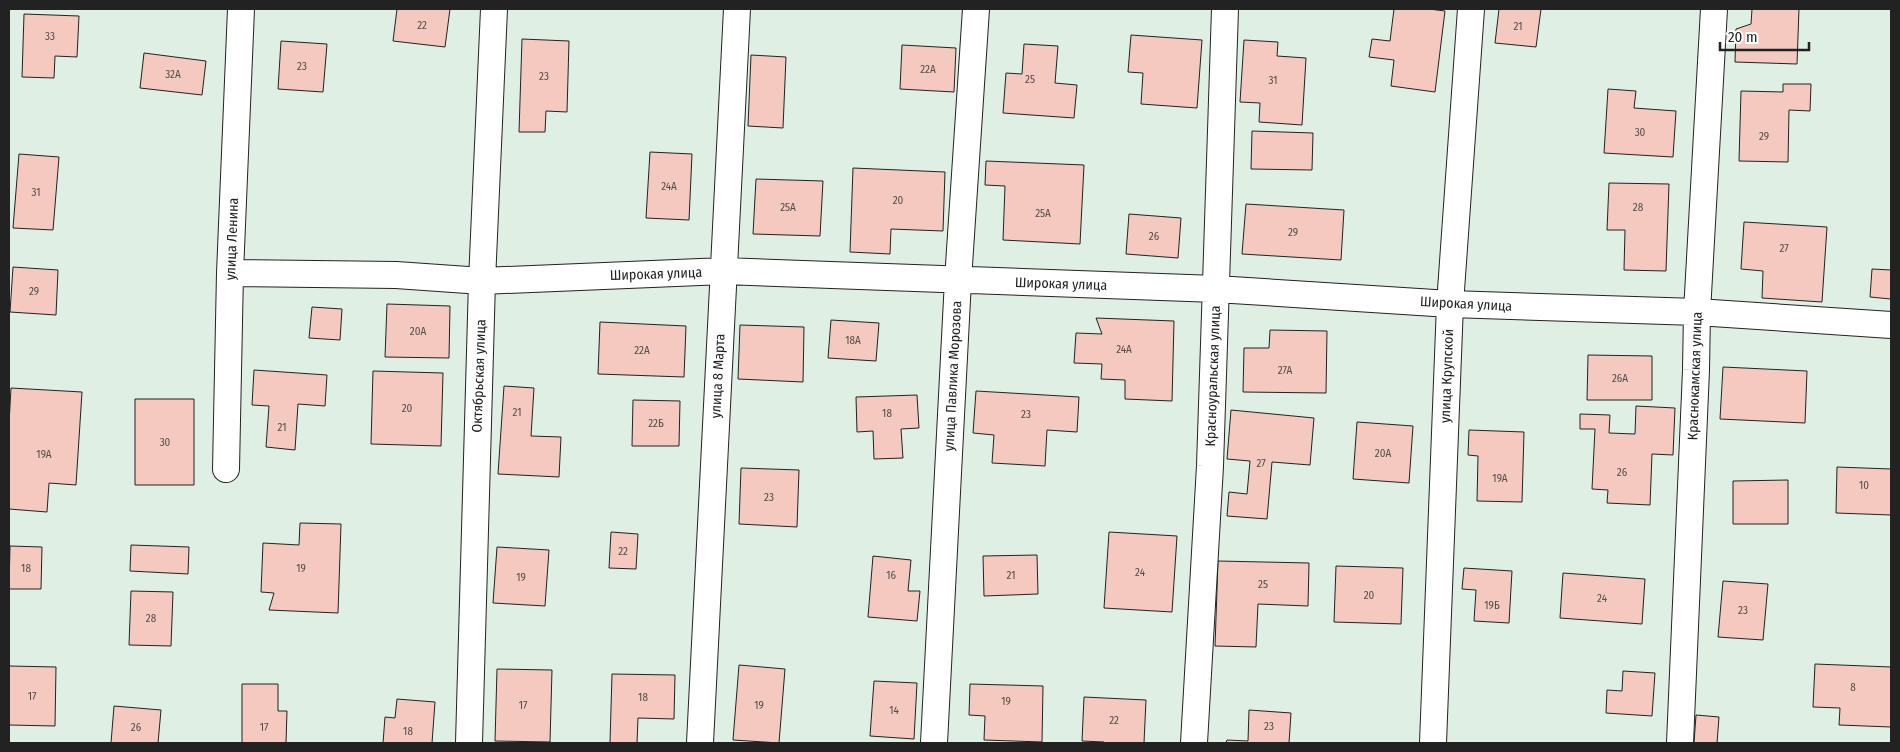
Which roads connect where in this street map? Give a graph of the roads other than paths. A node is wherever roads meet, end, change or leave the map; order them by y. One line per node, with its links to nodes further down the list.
1 (241, 9): 9 (street, улица Ленина)
2 (494, 9): 11 (street, Октябрьская улица)
3 (737, 9): 8 (street, улица 8 Марта)
4 (976, 9): 10 (street, улица Павлика Морозова)
5 (1226, 9): 12 (street, Красноуральская улица)
6 (1471, 9): 13 (street, улица Крупской)
7 (1714, 9): 14 (street, Краснокамская улица)
8 (724, 271): 10 (street, Широкая улица); 11 (street, Широкая улица); 18 (street, улица 8 Марта)
9 (230, 273): 11 (street, Широкая улица); 16 (street, улица Ленина)
10 (958, 280): 12 (street, Широкая улица); 19 (street, улица Павлика Морозова)
11 (482, 281): 17 (street, Октябрьская улица)
12 (1216, 289): 13 (street, Широкая улица); 20 (street, Красноуральская улица)
13 (1450, 304): 14 (street, Широкая улица); 21 (street, улица Крупской)
14 (1697, 312): 15 (street, Широкая улица); 22 (street, Краснокамская улица)
15 (1891, 325)
16 (226, 468)
17 (469, 743)
18 (700, 743)
19 (934, 743)
20 (1194, 743)
21 (1433, 743)
22 (1680, 743)

